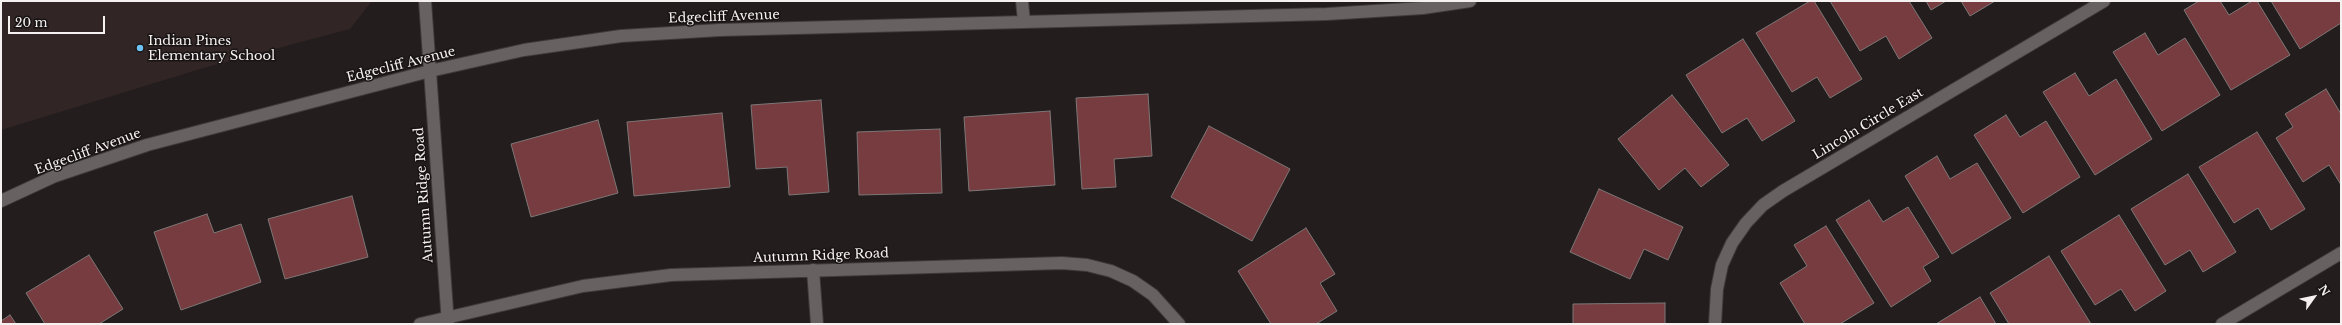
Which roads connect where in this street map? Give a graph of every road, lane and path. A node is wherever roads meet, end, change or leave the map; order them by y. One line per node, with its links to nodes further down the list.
1 (425, 1): 6 (street, Autumn Ridge Road)
2 (1022, 1): 5 (street)
3 (1470, 1): 5 (street, Edgecliff Avenue)
4 (2104, 1): 14 (street, Lincoln Circle East)
5 (1024, 22): 6 (street, Edgecliff Avenue)
6 (430, 71): 7 (street, Edgecliff Avenue); 10 (street, Autumn Ridge Road)
7 (1, 201)
8 (2341, 253): 15 (street)
9 (813, 270): 10 (street, Autumn Ridge Road); 12 (street); 13 (street, Autumn Ridge Road)
10 (448, 320): 11 (street)
11 (420, 324)
12 (817, 324)
13 (1179, 324)
14 (1716, 324)
15 (2222, 324)

